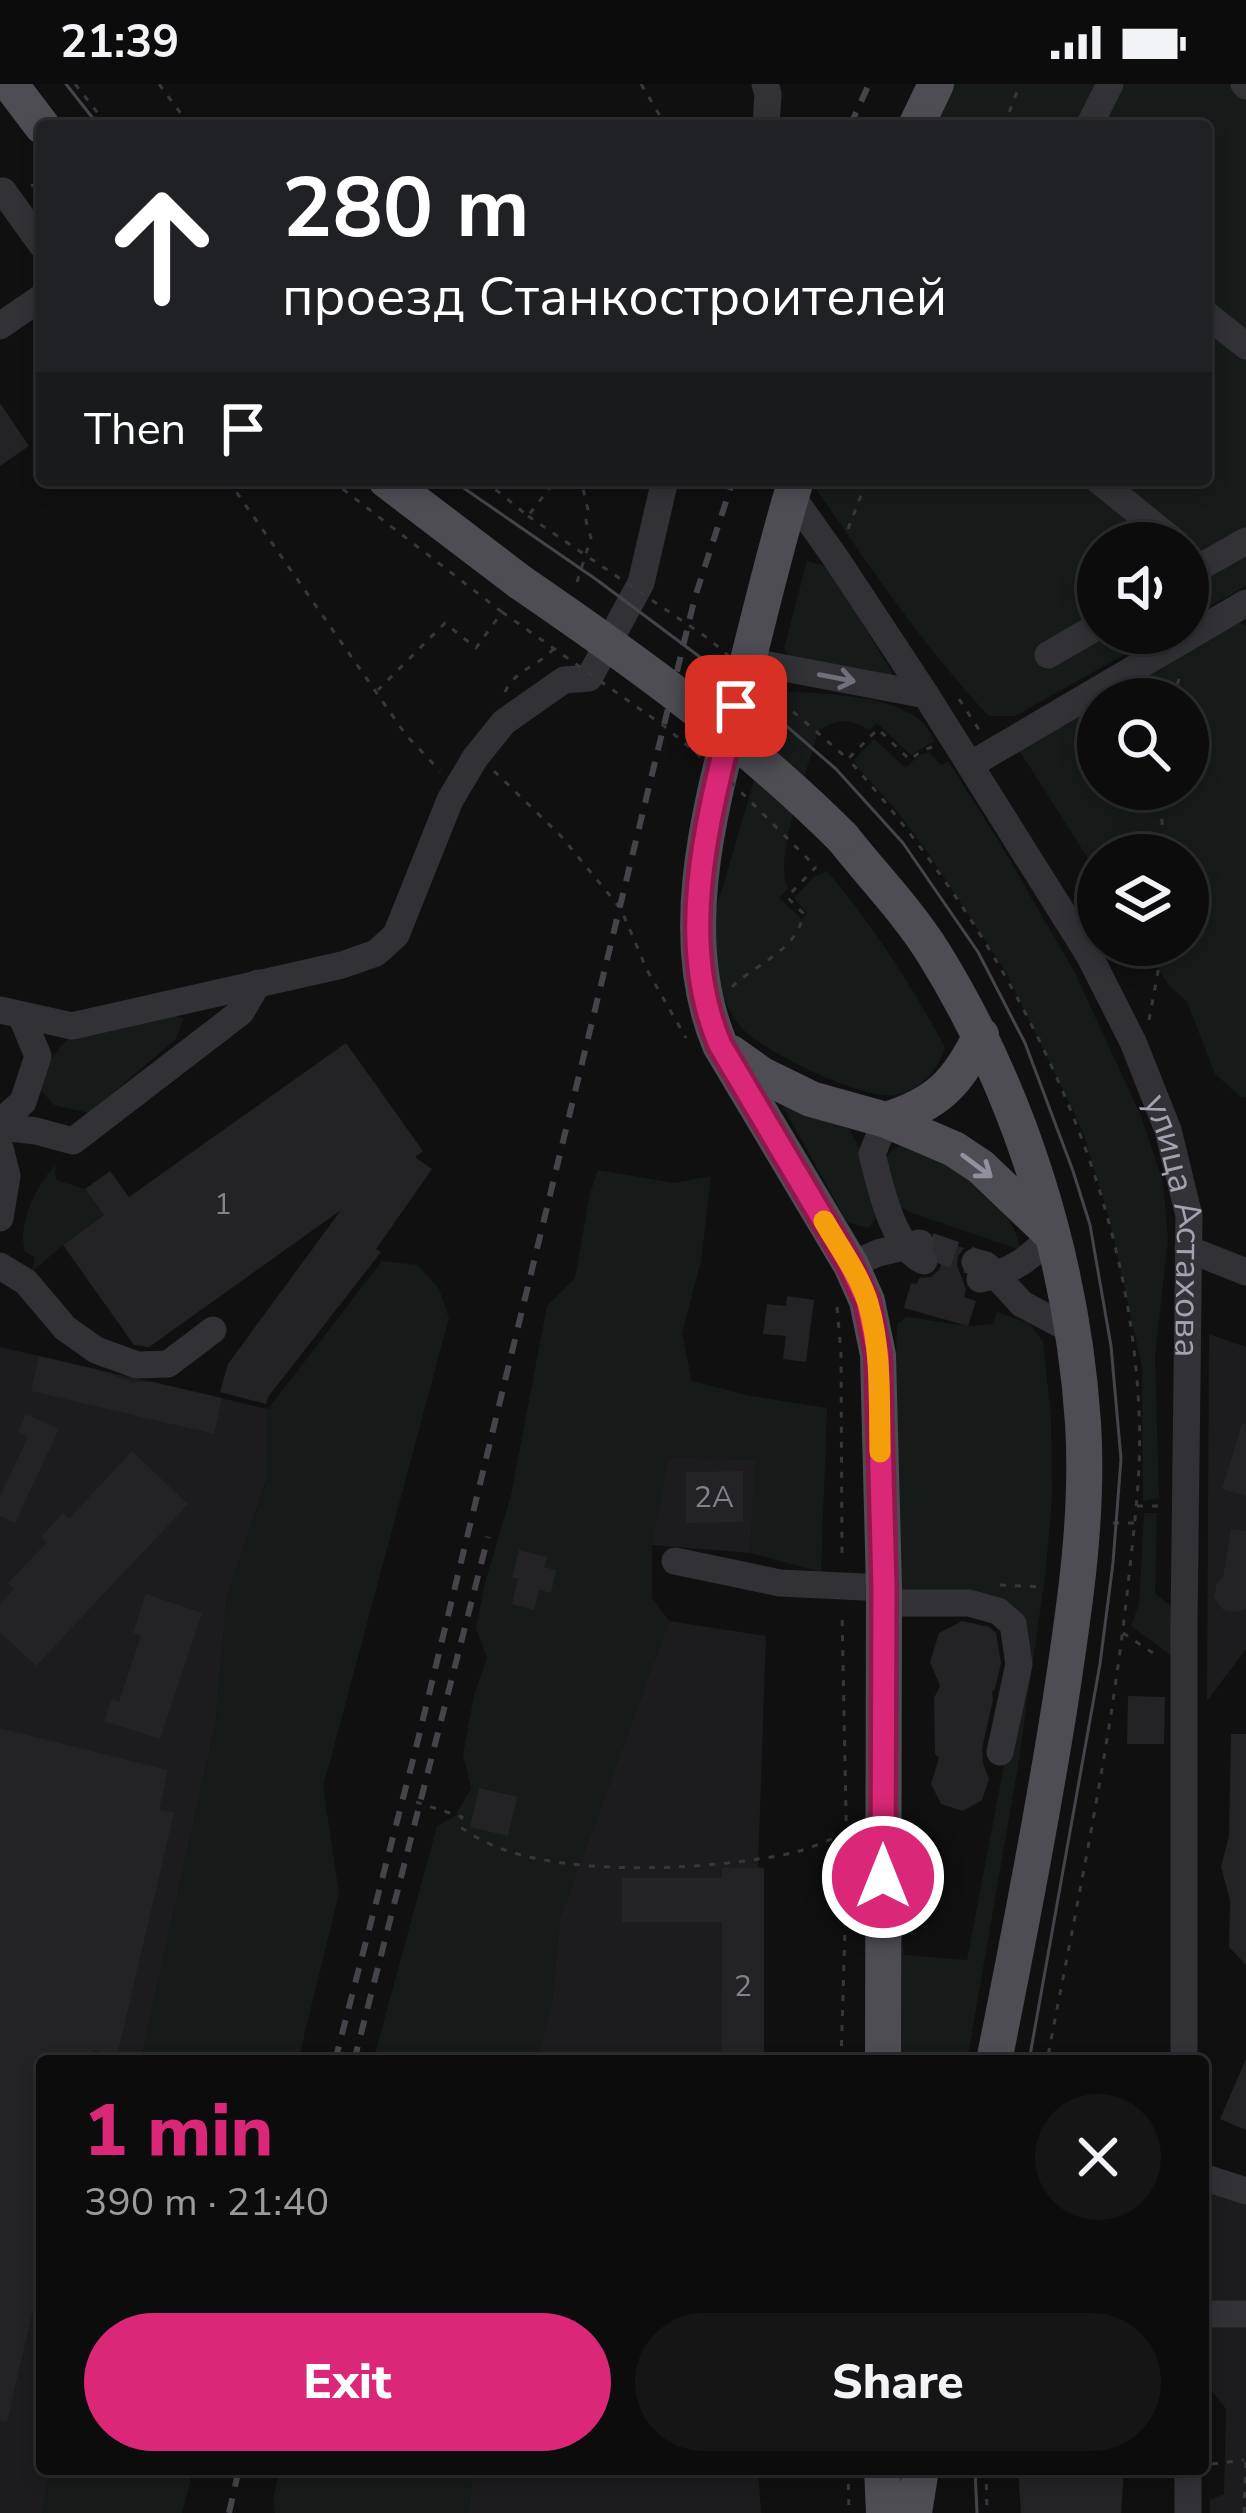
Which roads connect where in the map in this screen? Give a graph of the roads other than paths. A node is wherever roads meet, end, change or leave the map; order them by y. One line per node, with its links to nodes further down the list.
1 (765, 84): 6 (street)
2 (936, 84): 7 (main road)
3 (1110, 84): 8 (street)
4 (4, 85): 5 (main road)
5 (36, 120)
6 (766, 120)
7 (919, 120)
8 (1092, 120)
9 (1, 187): 10 (street)
10 (36, 237)
11 (36, 301): 13 (street)
12 (1212, 319): 14 (street)
13 (0, 326)
14 (1246, 346)
15 (392, 486): 31 (main road, bridge)
16 (663, 486): 28 (street)
17 (1105, 486): 19 (street)
18 (794, 488): 25 (main road); 26 (street, улица Астахова)
19 (1150, 522)
20 (1246, 541): 21 (street)
21 (1209, 557)
22 (1246, 603): 27 (street)
23 (1077, 638): 24 (street)
24 (1048, 655)
25 (748, 661): 26 (street, one-way to 26); 30 (main road)
26 (926, 695): 27 (street, улица Астахова)
27 (970, 766): 37 (street, улица Астахова)
28 (258, 983): 29 (street); 33 (street)
29 (11, 1013): 33 (street)
30 (699, 1033): 32 (main road); 38 (main road)
31 (981, 1036): 32 (main road); 36 (main road)
32 (886, 1120): 36 (main road, one-way to 36); 38 (street)
33 (0, 1125)
34 (0, 1148): 35 (street)
35 (0, 1218)
36 (1052, 1234): 42 (main road); 42 (street)
37 (1188, 1249): 40 (street); 46 (street, улица Астахова)
38 (850, 1265): 44 (main road)
39 (0, 1266): 41 (street)
40 (1246, 1272)
41 (213, 1330)
42 (1073, 1330): 48 (main road)
43 (675, 1561): 44 (street)
44 (883, 1596): 45 (street); 47 (main road)
45 (1000, 1752)
46 (1176, 2054)
47 (883, 2055)
48 (995, 2055)
49 (1209, 2179): 50 (street)
50 (1246, 2191)
51 (1209, 2311): 52 (street)
52 (1246, 2314)
53 (883, 2475): 55 (main road)
54 (1188, 2475): 56 (street)
55 (884, 2513)
56 (1188, 2513)

